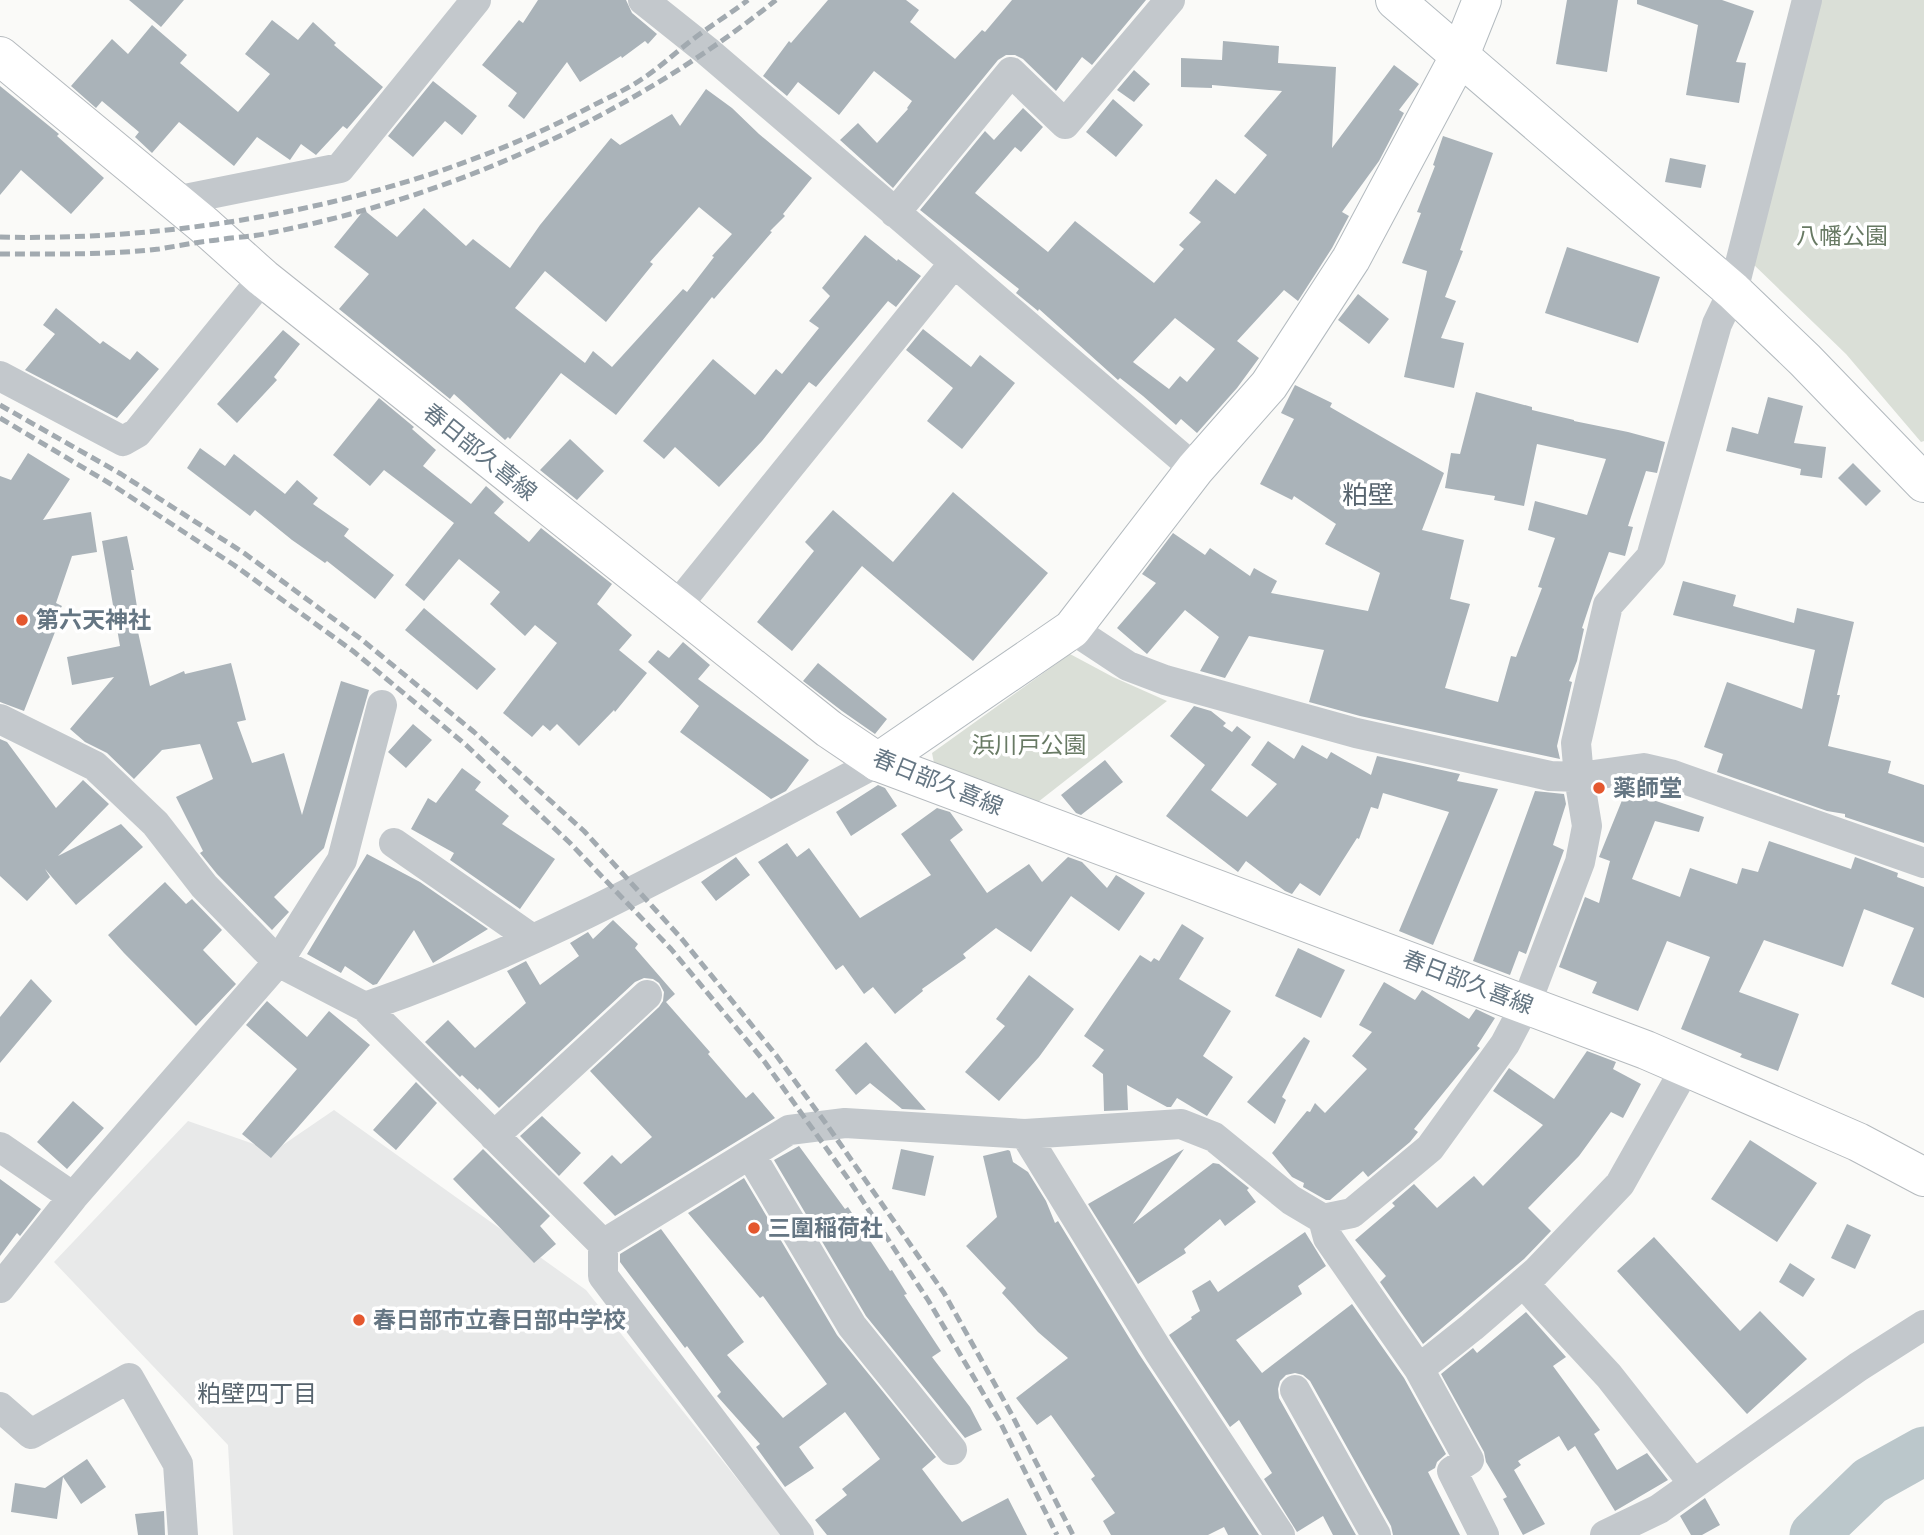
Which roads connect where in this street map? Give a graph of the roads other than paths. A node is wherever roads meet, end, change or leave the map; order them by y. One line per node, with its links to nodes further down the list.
1 (476, 0): 9 (street)
2 (643, 0): 10 (street)
3 (1170, 0): 10 (street)
4 (1395, 0): 7 (main road)
5 (1482, 0): 7 (main road)
6 (1807, 0): 13 (street)
7 (1460, 55): 13 (main road); 15 (main road)
8 (0, 56): 9 (main road, 春日部久喜線)
9 (175, 201): 12 (main road, 春日部久喜線)
10 (895, 213): 11 (street)
11 (954, 263): 15 (street); 17 (street)
12 (263, 278): 14 (street); 17 (main road, 春日部久喜線)
13 (1733, 292): 16 (main road); 22 (street)
14 (0, 376)
15 (1195, 469): 18 (main road)
16 (1924, 483)
17 (676, 607): 21 (main road, 春日部久喜線)
18 (1072, 629): 21 (main road); 22 (street)
19 (382, 705): 26 (street)
20 (0, 719): 26 (street)
21 (878, 762): 25 (street); 28 (main road, 春日部久喜線)
22 (1578, 777): 24 (street); 28 (street)
23 (394, 843): 25 (street)
24 (1924, 863)
25 (531, 938): 29 (street)
26 (278, 962): 29 (street); 36 (street)
27 (647, 995): 32 (street)
28 (1526, 1004): 30 (main road, 春日部久喜線); 37 (street)
29 (365, 1007): 32 (street)
30 (1686, 1067): 35 (main road, 春日部久喜線); 39 (street)
31 (1025, 1134): 34 (street); 37 (street); 49 (street)
32 (494, 1136): 38 (street)
33 (0, 1147): 36 (street)
34 (750, 1153): 38 (street); 45 (street)
35 (1924, 1177)
36 (73, 1197): 40 (street)
37 (1323, 1219): 42 (street)
38 (603, 1244): 48 (street)
39 (1523, 1283): 42 (street); 46 (street)
40 (0, 1288)
41 (1924, 1325): 46 (street)
42 (1419, 1368): 51 (street)
43 (1296, 1390): 50 (street)
44 (0, 1407): 47 (street)
45 (951, 1450)
46 (1694, 1484): 52 (street)
47 (183, 1535)
48 (799, 1535)
49 (1280, 1535)
50 (1376, 1535)
51 (1484, 1535)
52 (1605, 1535)

